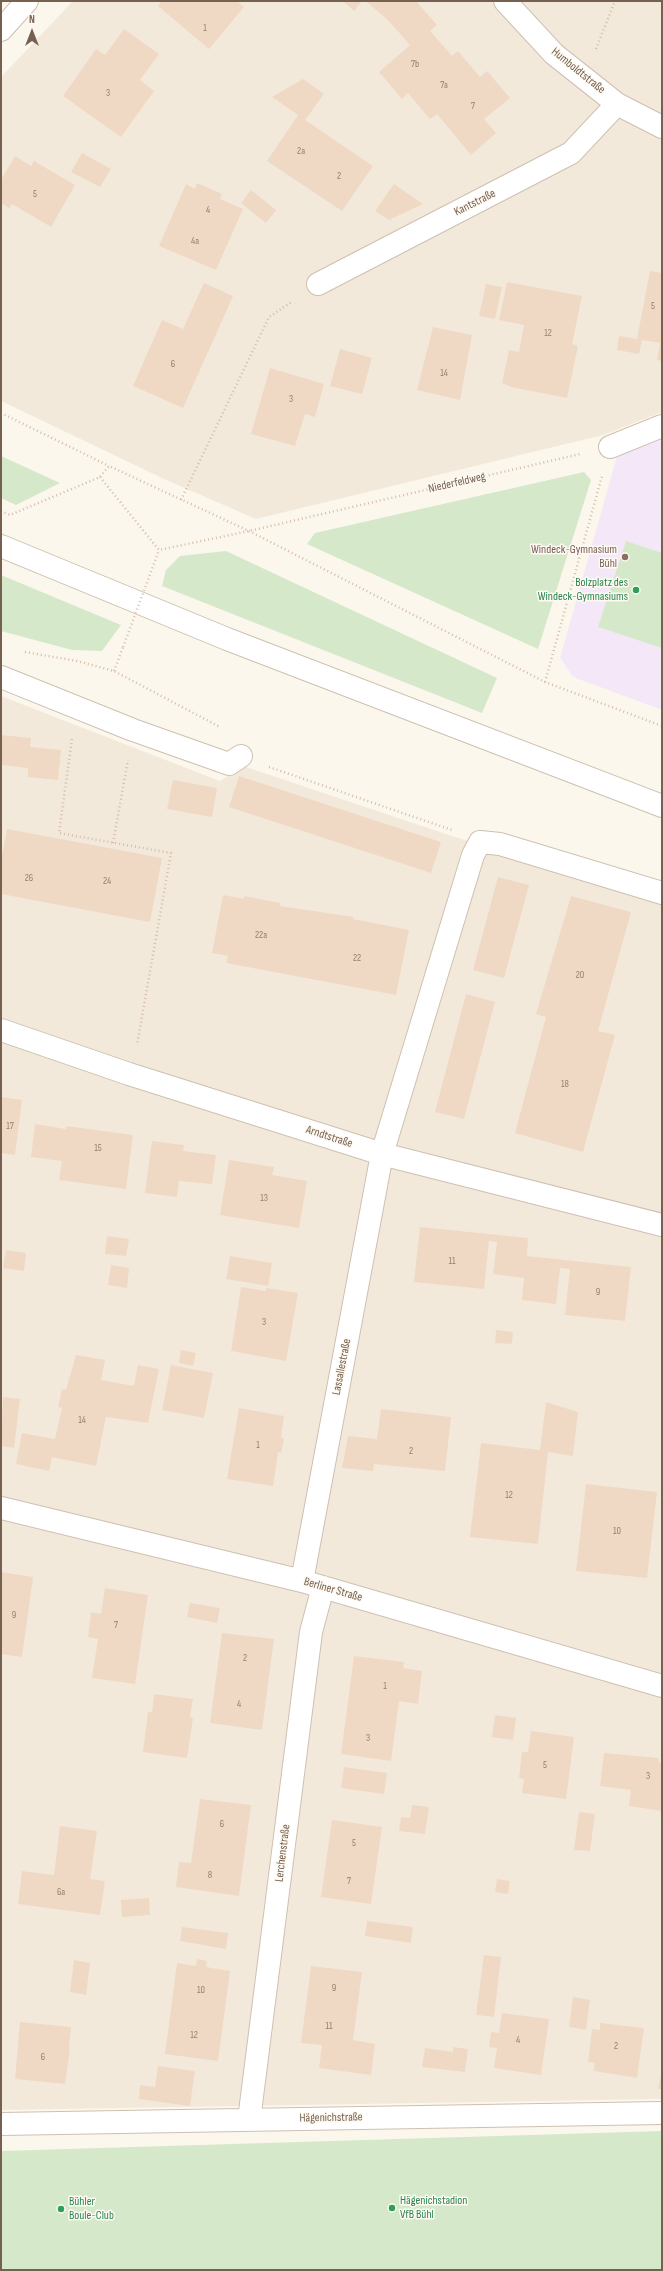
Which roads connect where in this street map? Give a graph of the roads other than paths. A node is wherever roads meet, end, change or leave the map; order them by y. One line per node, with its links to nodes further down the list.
1 (27, 1): 3 (street)
2 (505, 1): 4 (street, Humboldtstraße)
3 (1, 30)
4 (617, 104): 5 (street, Humboldtstraße); 6 (street, Kantstraße)
5 (662, 127)
6 (318, 284)
7 (662, 426): 8 (street)
8 (610, 447)
9 (1, 546): 12 (street)
10 (1, 677): 11 (street)
11 (241, 756)
12 (662, 806)
13 (662, 893): 15 (street, Lassallestraße)
14 (1, 1030): 15 (street, Arndtstraße)
15 (382, 1154): 16 (street, Arndtstraße); 18 (street, Lassallestraße)
16 (662, 1225)
17 (1, 1508): 18 (street, Berliner Straße)
18 (302, 1581): 19 (street, Berliner Straße)
19 (323, 1587): 20 (street, Berliner Straße); 22 (street, Lerchenstraße)
20 (662, 1686)
21 (662, 2113): 22 (street, Hägenichstraße)
22 (249, 2120): 23 (street, Hägenichstraße)
23 (1, 2124)

